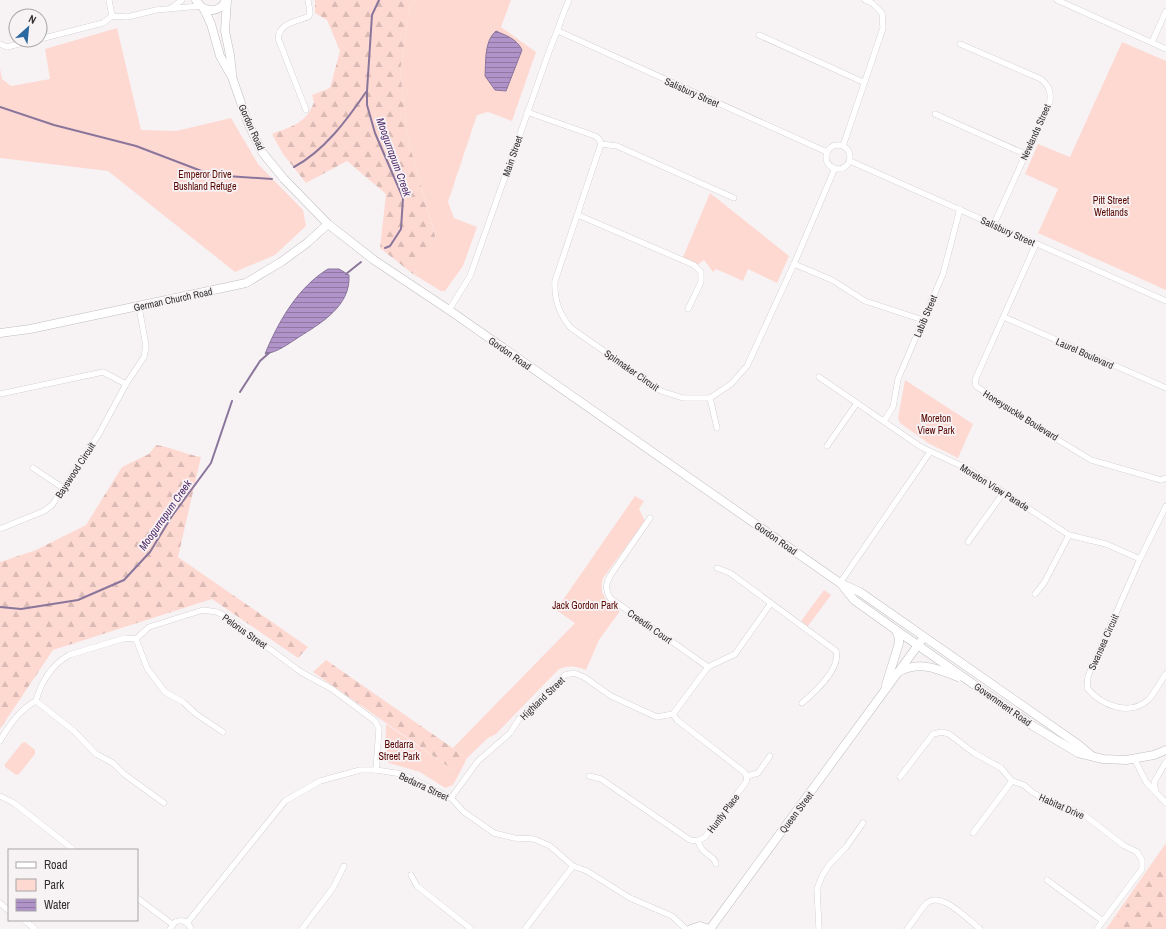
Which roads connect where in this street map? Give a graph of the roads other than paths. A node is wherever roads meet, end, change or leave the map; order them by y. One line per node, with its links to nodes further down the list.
1 (109, 0): 11 (street)
2 (182, 0): 9 (street)
3 (227, 0): 8 (street); 18 (street, Gordon Road)
4 (308, 0): 20 (street)
5 (569, 0): 12 (street, Main Street)
6 (865, 0): 19 (street)
7 (1058, 0): 15 (street)
8 (200, 5): 9 (street); 18 (street, Gordon Road)
9 (171, 8): 11 (street)
10 (1166, 11): 15 (street)
11 (112, 16): 14 (street)
12 (558, 31): 21 (street, Main Street); 25 (street, Salisbury Street)
13 (760, 34): 19 (street)
14 (48, 37)
15 (1152, 42): 17 (street)
16 (960, 44): 26 (street, Newlands Street)
17 (1166, 48)
18 (232, 77): 32 (street, Gordon Road)
19 (863, 82): 24 (street)
20 (306, 110)
21 (527, 112): 23 (street); 39 (street, Main Street)
22 (935, 114): 26 (street)
23 (601, 144): 29 (street); 31 (street, Spinnaker Circuit)
24 (843, 146): 25 (street); 27 (street)
25 (827, 152): 28 (street)
26 (1025, 154): 33 (street, Newlands Street)
27 (850, 161): 28 (street); 30 (street, Salisbury Street)
28 (835, 168): 35 (street)
29 (734, 198)
30 (960, 209): 33 (street, Salisbury Street); 41 (street, Labib Street)
31 (578, 215): 38 (street); 47 (street, Spinnaker Circuit)
32 (328, 224): 37 (street, German Church Road); 39 (street, Gordon Road)
33 (994, 224): 34 (street, Salisbury Street)
34 (1036, 244): 36 (street, Salisbury Street); 40 (street, Honeysuckle Boulevard)
35 (794, 264): 41 (street); 47 (street)
36 (1166, 301)
37 (139, 307): 42 (street, German Church Road); 44 (street, Bayswood Circuit)
38 (688, 309)
39 (449, 310): 64 (street, Gordon Road)
40 (1004, 317): 45 (street, Laurel Boulevard); 54 (street, Honeysuckle Boulevard)
41 (923, 320): 49 (street, Labib Street)
42 (0, 333)
43 (819, 376): 48 (street, Moreton View Parade)
44 (126, 384): 46 (street); 55 (street, Bayswood Circuit)
45 (1166, 388)
46 (0, 394)
47 (710, 398): 50 (street)
48 (857, 403): 49 (street, Moreton View Parade); 51 (street)
49 (884, 421): 52 (street, Moreton View Parade)
50 (717, 428)
51 (827, 446)
52 (930, 452): 56 (street, Moreton View Parade); 64 (street)
53 (33, 468): 55 (street)
54 (1166, 478)
55 (64, 488): 59 (street, Bayswood Circuit)
56 (1004, 492): 60 (street, Moreton View Parade); 61 (street)
57 (1166, 506): 62 (street, Swansea Circuit)
58 (650, 518): 71 (street, Creedin Court)
59 (0, 530)
60 (1069, 534): 62 (street, Moreton View Parade); 65 (street)
61 (968, 542)
62 (1140, 559): 73 (street, Swansea Circuit)
63 (717, 568): 66 (street)
64 (840, 583): 67 (street, Gordon Road); 68 (street, Gordon Road)
65 (1034, 594)
66 (770, 603): 71 (street); 77 (street)
67 (896, 630): 70 (street, Gordon Road); 75 (street, Queen Street)
68 (924, 637): 70 (street, Queen Street); 83 (street, Government Road)
69 (136, 639): 76 (street); 79 (street); 86 (street, Pelorus Street)
70 (918, 645): 72 (street, Queen Street); 74 (street, Government Road)
71 (708, 667): 78 (street)
72 (899, 672): 74 (street); 75 (street, Queen Street)
73 (1166, 674)
74 (971, 683): 83 (street, Government Road)
75 (883, 695): 119 (street, Queen Street)
76 (36, 701): 80 (street); 94 (street)
77 (802, 703)
78 (673, 714): 88 (street); 93 (street, Highland Street)
79 (223, 732)
80 (0, 741)
81 (1166, 750): 84 (street, Government Road)
82 (770, 756): 88 (street)
83 (1092, 756): 84 (street, Government Road)
84 (1135, 760): 91 (street)
85 (1166, 762): 91 (street)
86 (376, 770): 93 (street, Bedarra Street); 110 (street, Bedarra Street)
87 (589, 776): 98 (street, Huntly Place)
88 (747, 776): 98 (street, Huntly Place)
89 (900, 777): 90 (street, Habitat Drive)
90 (1012, 780): 97 (street); 109 (street, Habitat Drive)
91 (1156, 794): 95 (street)
92 (0, 796): 99 (street)
93 (451, 798): 102 (street, Bedarra Street)
94 (164, 803)
95 (1166, 803)
96 (863, 823): 120 (street)
97 (973, 833)
98 (698, 841): 100 (street)
99 (73, 849)
100 (716, 864)
101 (344, 866): 114 (street)
102 (573, 866): 116 (street); 117 (street, Bedarra Street)
103 (411, 874): 115 (street)
104 (1048, 880): 109 (street)
105 (138, 899): 111 (street)
106 (0, 903): 107 (street)
107 (8, 910)
108 (25, 921): 112 (street)
109 (1103, 921): 123 (street, Habitat Drive)
110 (187, 923): 111 (street); 113 (street)
111 (171, 927)
112 (35, 929)
113 (191, 929)
114 (302, 929)
115 (471, 929)
116 (525, 929)
117 (686, 929)
118 (691, 929): 119 (street)
119 (709, 929)
120 (818, 929)
121 (908, 929): 122 (street)
122 (980, 929)
123 (1097, 929)

